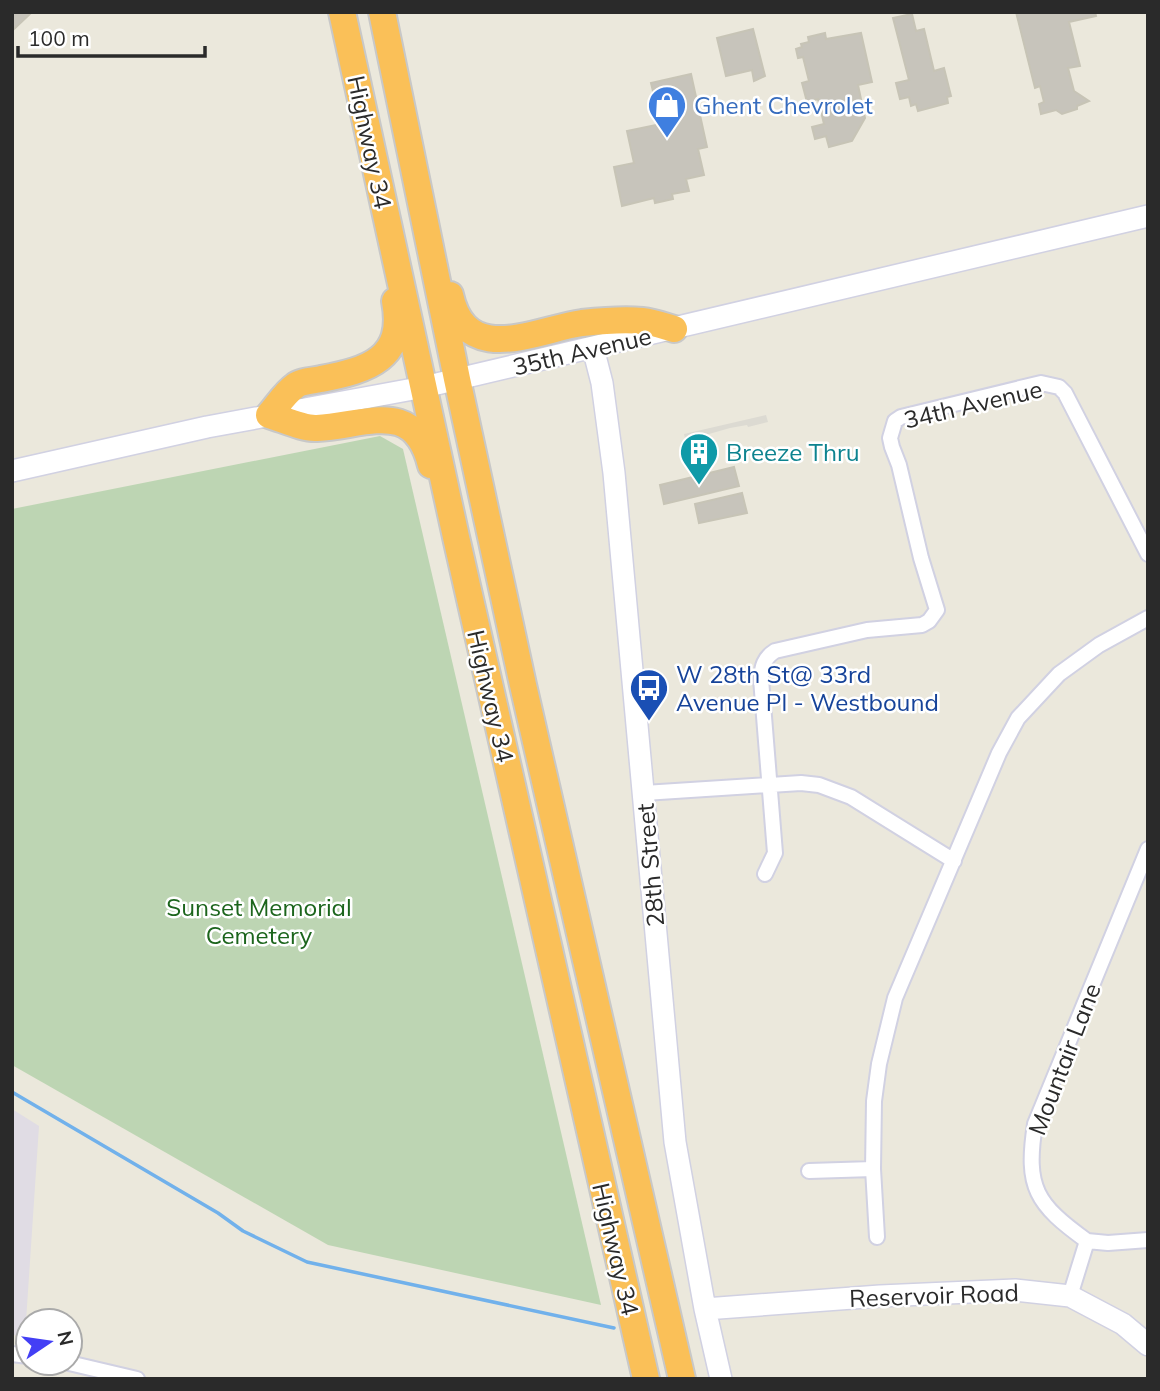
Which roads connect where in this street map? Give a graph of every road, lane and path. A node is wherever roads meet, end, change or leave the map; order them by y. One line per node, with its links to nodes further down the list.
1 (342, 12): 3 (highway, Highway 34)
2 (383, 16): 5 (highway); 7 (highway, Highway 34)
3 (368, 137): 8 (highway, Highway 34); 9 (highway)
4 (1148, 216): 5 (street, 35th Avenue)
5 (674, 329): 6 (street, 35th Avenue)
6 (593, 348): 7 (street, 35th Avenue); 15 (street, 28th Street)
7 (457, 379): 8 (street, 35th Avenue); 30 (highway, Highway 34)
8 (424, 387): 9 (street, 35th Avenue); 11 (highway, Highway 34)
9 (269, 415): 10 (street, 35th Avenue); 11 (highway)
10 (12, 471)
11 (456, 537): 29 (highway, Highway 34)
12 (1148, 554): 14 (street, 34th Avenue)
13 (1148, 618): 17 (street)
14 (770, 785): 15 (street); 17 (street); 18 (street)
15 (644, 793): 25 (street, 28th Street)
16 (1148, 849): 23 (street, Mountair Lane)
17 (954, 861): 19 (street)
18 (765, 874)
19 (873, 1169): 20 (street); 21 (street)
20 (809, 1171)
21 (877, 1237)
22 (1148, 1240): 23 (street)
23 (1087, 1241): 24 (street)
24 (1070, 1296): 25 (street, Reservoir Road); 26 (street, Reservoir Road)
25 (705, 1309): 31 (street, 28th Street)
26 (1148, 1345)
27 (84, 1367): 28 (street)
28 (137, 1379)
29 (646, 1379)
30 (682, 1379)
31 (720, 1379)

